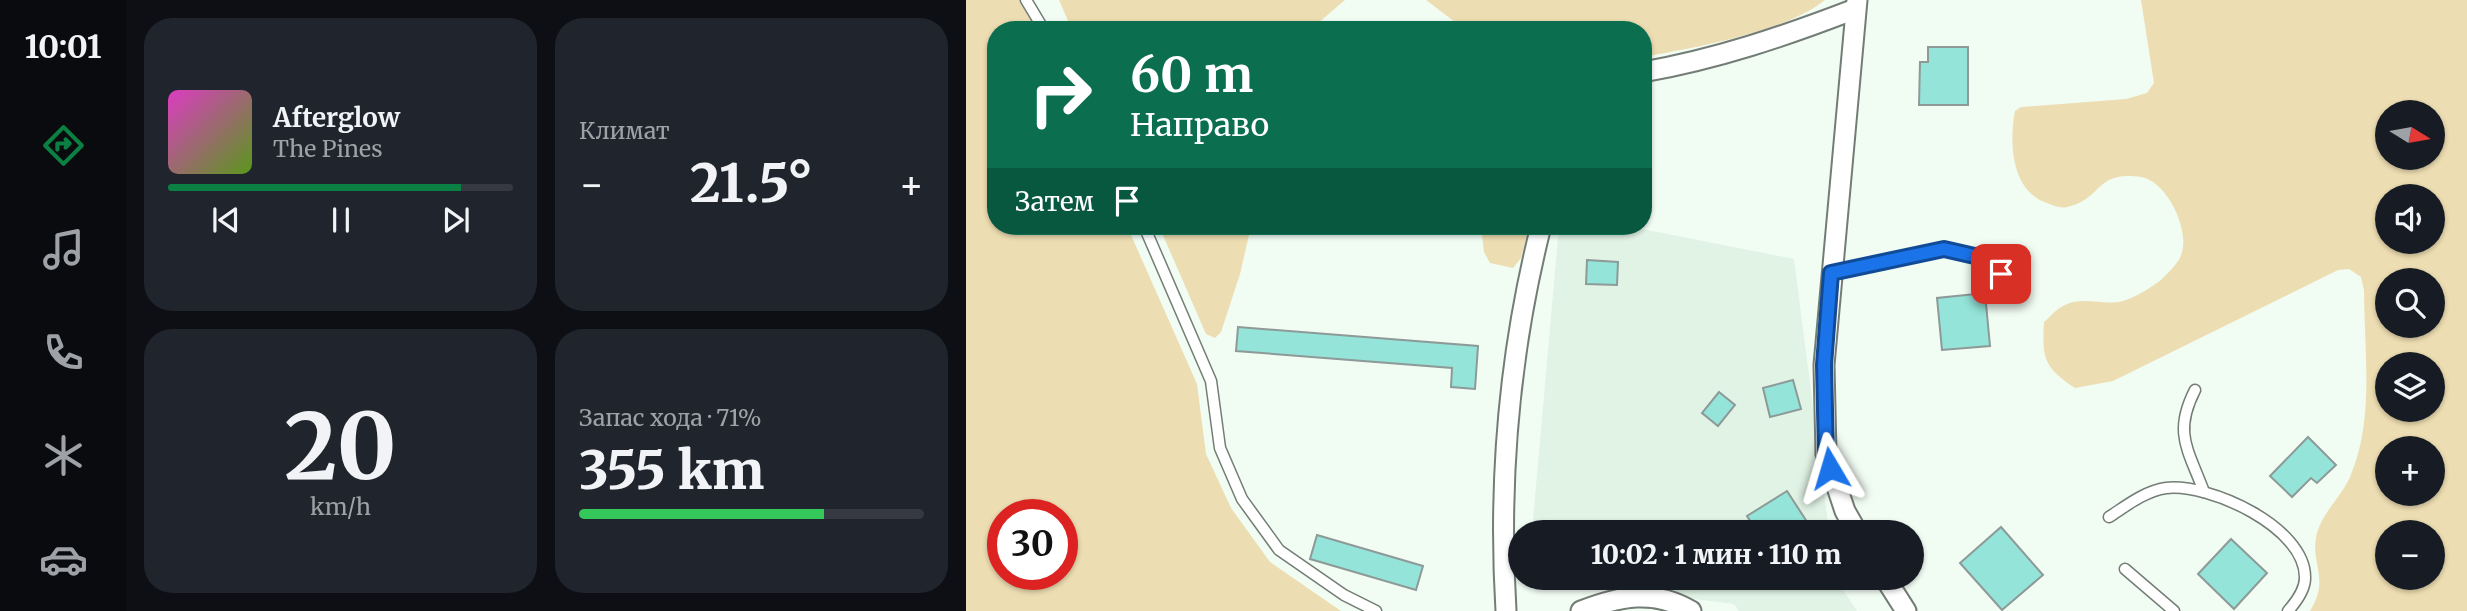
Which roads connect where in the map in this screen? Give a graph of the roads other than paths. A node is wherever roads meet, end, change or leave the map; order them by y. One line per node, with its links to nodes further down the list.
1 (1026, 0): 3 (lane)
2 (1856, 5): 4 (street); 7 (street)
3 (1039, 21)
4 (1652, 70)
5 (1148, 235): 15 (lane)
6 (1539, 235): 16 (street)
7 (1831, 273): 8 (lane); 12 (street)
8 (2001, 274)
9 (2195, 390): 10 (lane)
10 (2204, 492): 11 (lane); 21 (lane)
11 (2109, 517)
12 (1850, 520)
13 (2124, 569): 20 (lane)
14 (1893, 590): 19 (street)
15 (1376, 611)
16 (1506, 611)
17 (1581, 611): 18 (street)
18 (1691, 611)
19 (1906, 611)
20 (2174, 611)
21 (2288, 611)

